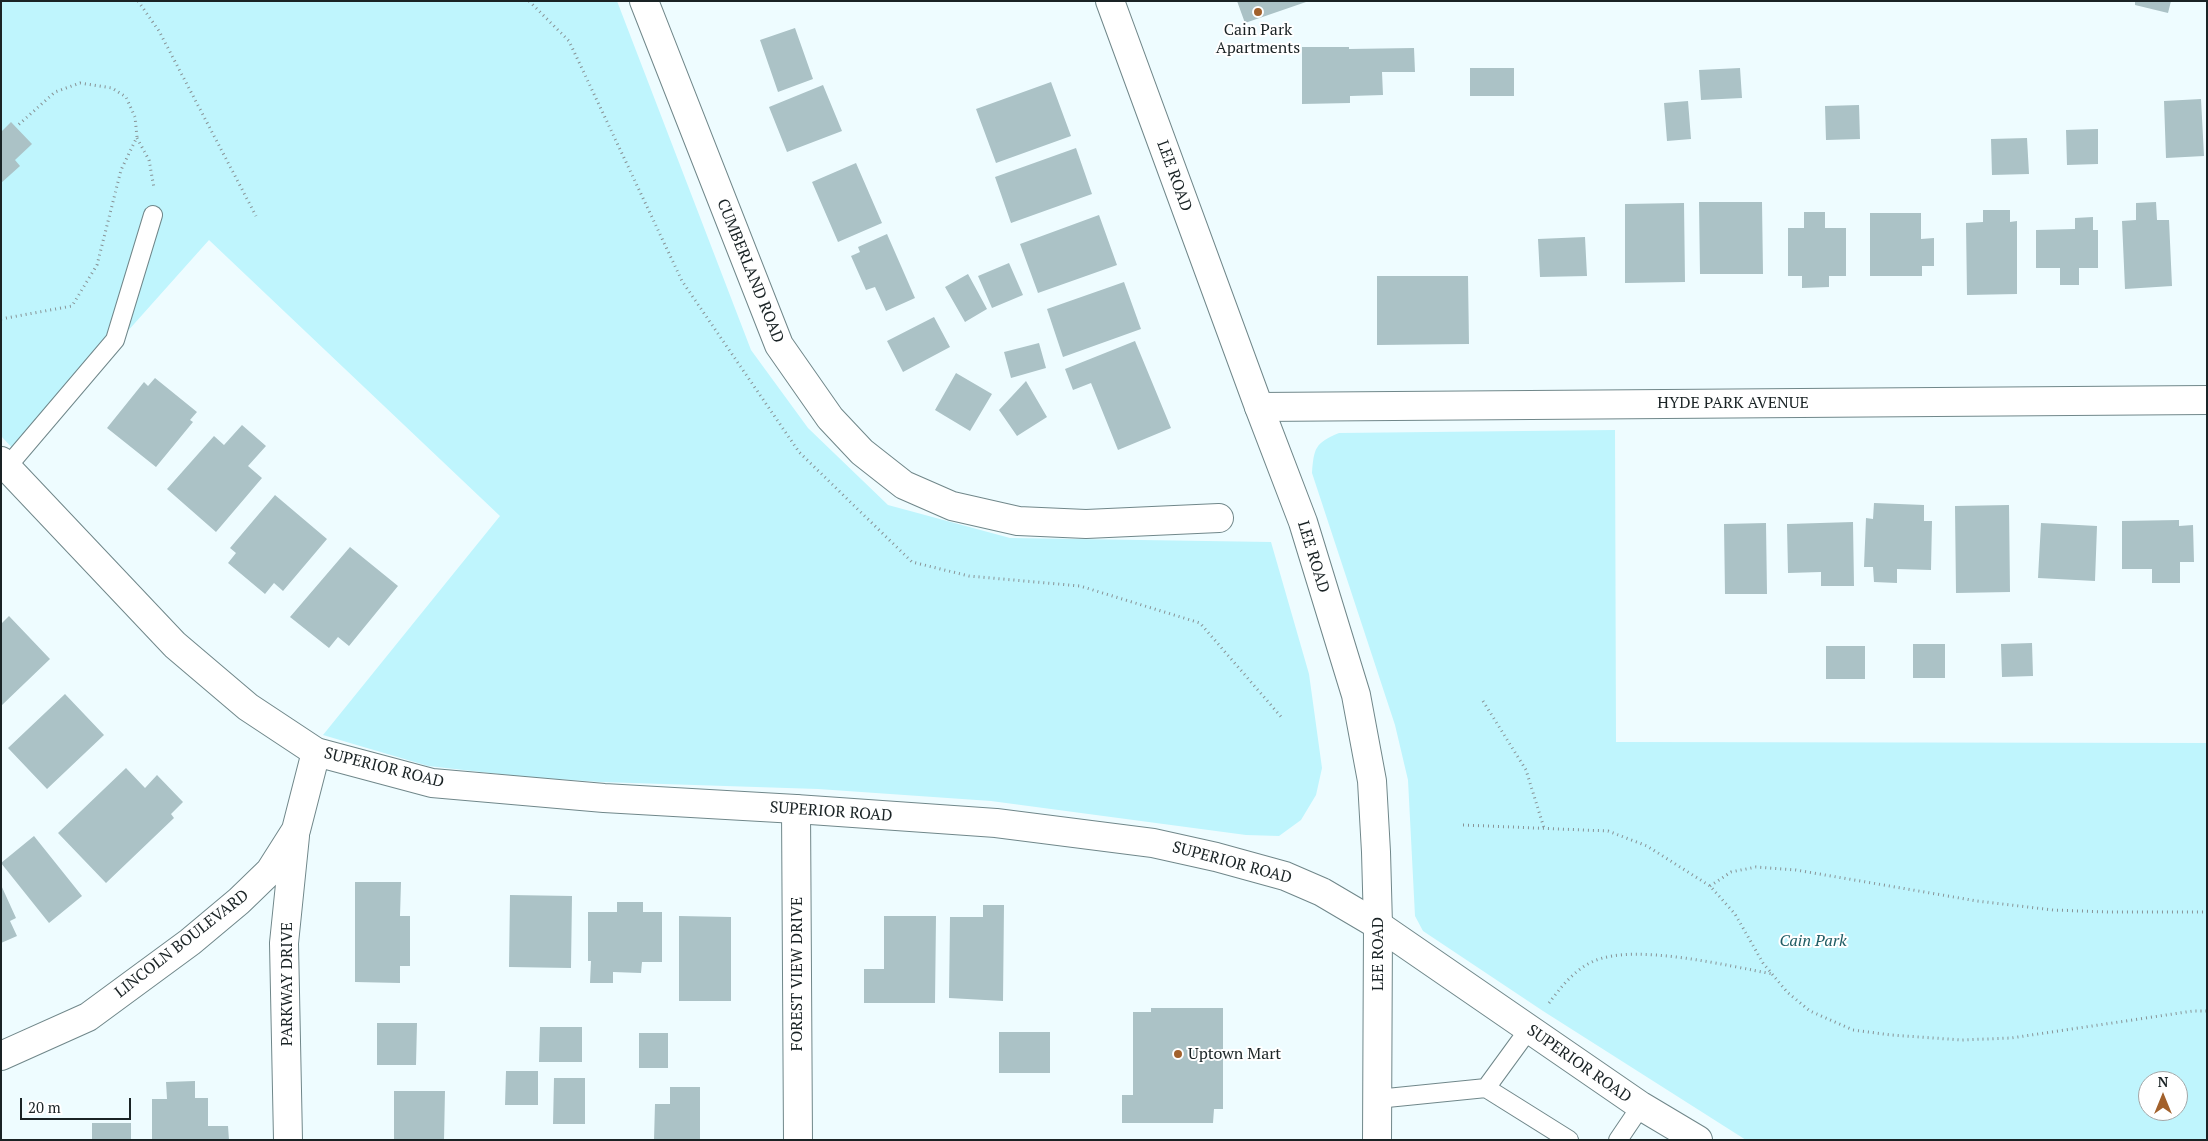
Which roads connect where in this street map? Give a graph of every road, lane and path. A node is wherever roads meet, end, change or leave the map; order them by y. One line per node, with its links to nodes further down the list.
1 (138, 1): 8 (path)
2 (644, 1): 13 (street, CUMBERLAND ROAD)
3 (1110, 1): 11 (street, LEE ROAD)
4 (16, 127): 5 (path)
5 (137, 137): 6 (path); 9 (path)
6 (155, 195)
7 (152, 215): 12 (lane)
8 (256, 216)
9 (1, 319)
10 (2207, 400): 11 (street, HYDE PARK AVENUE)
11 (1258, 407): 22 (street, LEE ROAD)
12 (4, 464): 15 (street, SUPERIOR ROAD)
13 (1219, 518)
14 (1483, 701): 18 (path)
15 (316, 752): 16 (street, SUPERIOR ROAD); 19 (street, LINCOLN BOULEVARD)
16 (796, 809): 22 (street, SUPERIOR ROAD); 32 (street, FOREST VIEW DRIVE)
17 (1463, 825): 18 (path)
18 (1544, 828): 20 (path)
19 (296, 830): 27 (street, LINCOLN BOULEVARD); 31 (street, PARKWAY DRIVE)
20 (1710, 886): 21 (path); 23 (path)
21 (2207, 912)
22 (1378, 925): 26 (street, SUPERIOR ROAD); 29 (street, LEE ROAD)
23 (1773, 974): 24 (path); 25 (path)
24 (1548, 1004)
25 (2207, 1011)
26 (1529, 1029): 28 (lane); 30 (street, SUPERIOR ROAD)
27 (1, 1056)
28 (1486, 1088): 29 (lane); 34 (lane)
29 (1378, 1099): 33 (street, LEE ROAD)
30 (1641, 1106): 35 (lane); 36 (street, SUPERIOR ROAD)
31 (288, 1140)
32 (798, 1140)
33 (1377, 1140)
34 (1568, 1140)
35 (1618, 1140)
36 (1698, 1140)

